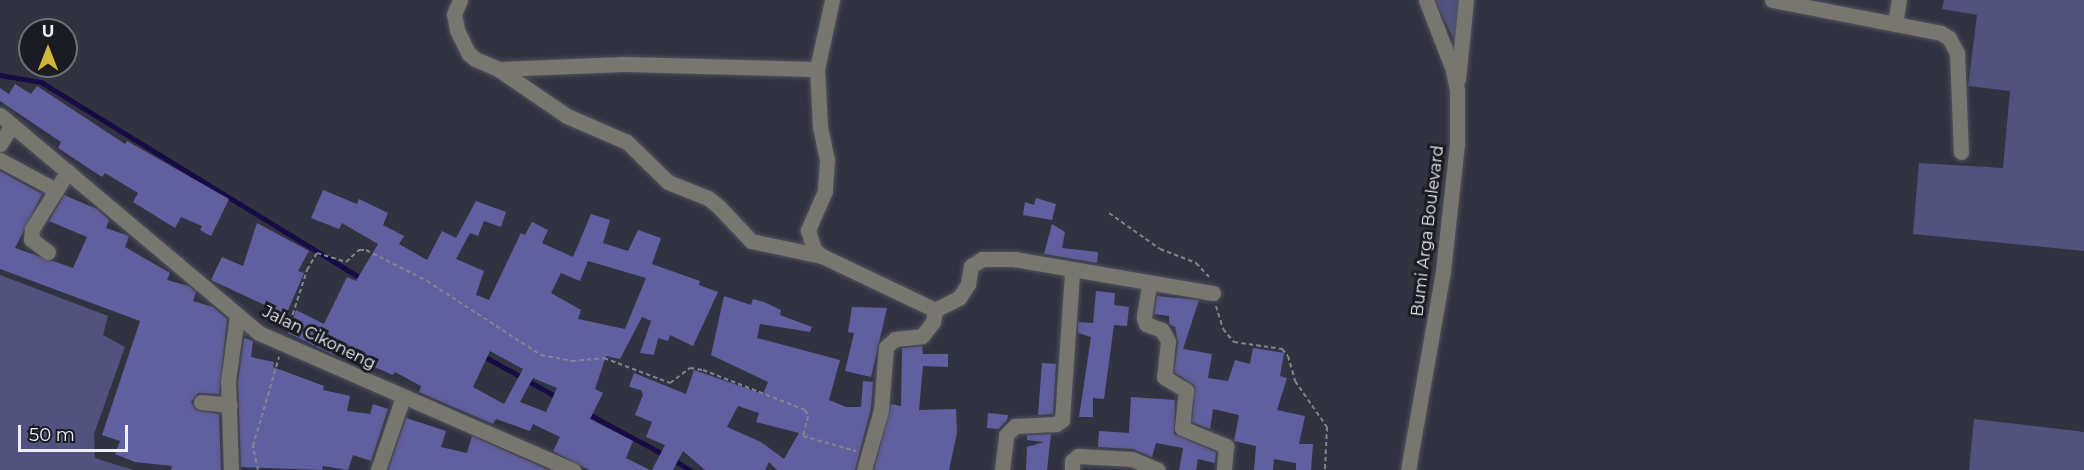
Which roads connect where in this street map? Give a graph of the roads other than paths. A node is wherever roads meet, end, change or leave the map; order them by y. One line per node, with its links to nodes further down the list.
1 (832, 0): 9 (street)
2 (1426, 0): 10 (street, Bumi Arga Boulevard)
3 (1466, 0): 10 (street)
4 (1772, 0): 7 (street)
5 (1899, 0): 7 (street)
6 (454, 5): 8 (street)
7 (1895, 24): 13 (street)
8 (498, 69): 9 (street); 18 (street)
9 (817, 69): 18 (street)
10 (1457, 90): 35 (street, Bumi Arga Boulevard)
11 (3, 119): 12 (street); 15 (street, Jalan Cikoneng)
12 (0, 144)
13 (1961, 152)
14 (0, 160): 16 (street)
15 (68, 171): 16 (street); 23 (street, Jalan Cikoneng)
16 (56, 190): 17 (street)
17 (48, 252)
18 (822, 256): 22 (street)
19 (1072, 272): 20 (street); 22 (street); 31 (street)
20 (1149, 285): 21 (street); 34 (street)
21 (1213, 294)
22 (935, 310): 30 (street)
23 (239, 318): 24 (street, Jalan Cikoneng); 26 (street)
24 (403, 397): 28 (street); 29 (street, Jalan Cikoneng)
25 (201, 402): 26 (street)
26 (230, 405): 27 (street)
27 (231, 470)
28 (378, 470)
29 (573, 470)
30 (864, 470)
31 (1002, 470)
32 (1072, 470): 33 (street)
33 (1158, 470)
34 (1224, 470)
35 (1408, 470)

